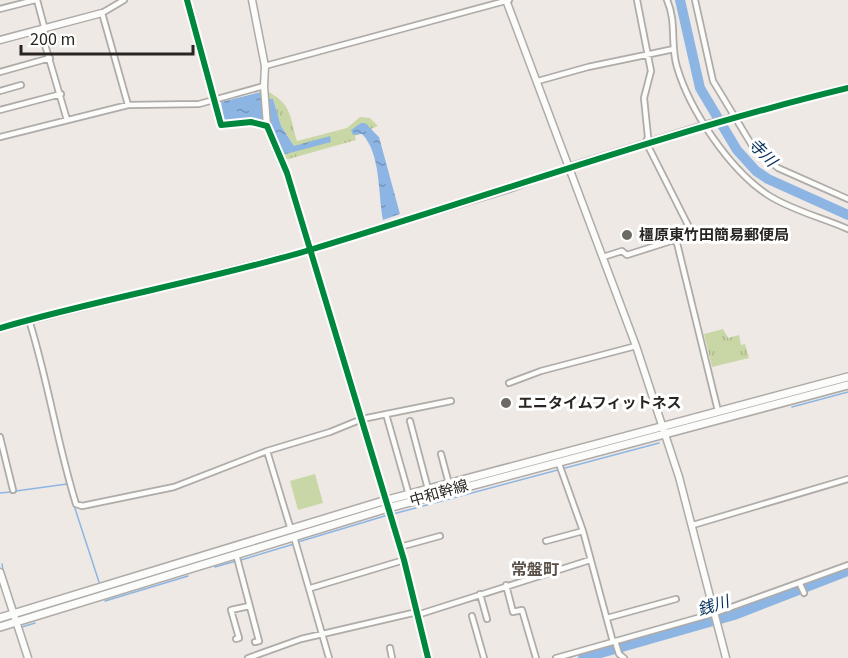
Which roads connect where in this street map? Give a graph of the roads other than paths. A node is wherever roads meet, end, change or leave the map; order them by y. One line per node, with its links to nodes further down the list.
1 (36, 0): 9 (street); 11 (street)
2 (124, 0): 10 (street)
3 (187, 0): 24 (street)
4 (252, 0): 16 (street)
5 (507, 0): 16 (street); 18 (street)
6 (637, 0): 14 (street)
7 (667, 0): 13 (street)
8 (695, 0): 27 (street)
9 (0, 9)
10 (102, 13): 11 (street); 25 (street)
11 (43, 30): 12 (street); 15 (street)
12 (0, 40)
13 (674, 49): 14 (street); 29 (street)
14 (649, 55): 18 (street); 32 (street)
15 (50, 58): 17 (street); 23 (street)
16 (265, 66): 20 (street)
17 (0, 72)
18 (538, 81): 33 (street)
19 (21, 86): 22 (street)
20 (264, 86): 24 (street); 30 (street)
21 (848, 88): 27 (street)
22 (0, 91)
23 (61, 94): 26 (street); 28 (street)
24 (215, 101): 25 (street); 30 (street)
25 (128, 105): 28 (street)
26 (0, 110)
27 (732, 118): 29 (street); 34 (street)
28 (67, 120): 31 (street)
29 (707, 124): 32 (street); 35 (street)
30 (267, 126): 37 (street)
31 (0, 137)
32 (646, 142): 33 (street); 36 (street)
33 (569, 167): 37 (street); 38 (street)
34 (848, 199)
35 (848, 229)
36 (676, 240): 38 (street); 46 (street)
37 (310, 250): 39 (street); 48 (street)
38 (603, 257): 41 (street)
39 (29, 320): 40 (street); 52 (street)
40 (0, 328)
41 (636, 346): 43 (street); 50 (street)
42 (848, 377): 46 (main road, 中和幹線)
43 (509, 383)
44 (848, 385): 50 (main road, 中和幹線)
45 (451, 401): 47 (street)
46 (718, 411): 50 (main road, 中和幹線)
47 (386, 414): 48 (street); 59 (street)
48 (362, 418): 52 (street); 60 (street)
49 (410, 422): 57 (street)
50 (664, 430): 54 (main road, 中和幹線); 56 (main road, 中和幹線); 61 (street)
51 (0, 437): 58 (street)
52 (267, 451): 64 (street)
53 (441, 454): 56 (street)
54 (560, 466): 60 (main road, 中和幹線); 62 (street)
55 (848, 479): 61 (street)
56 (449, 484): 57 (main road, 中和幹線)
57 (428, 489): 59 (main road, 中和幹線)
58 (13, 490)
59 (409, 495): 60 (main road, 中和幹線)
60 (389, 510): 64 (main road, 中和幹線); 66 (street)
61 (693, 525): 80 (street)
62 (583, 531): 65 (street); 69 (street)
63 (440, 536): 66 (street)
64 (294, 538): 67 (main road, 中和幹線); 74 (street); 83 (main road, 中和幹線)
65 (546, 541)
66 (400, 547): 68 (street)
67 (237, 559): 78 (street); 83 (main road, 中和幹線)
68 (404, 560): 74 (street); 79 (street)
69 (590, 560): 72 (street); 84 (street)
70 (848, 565): 73 (street)
71 (0, 572): 83 (street)
72 (506, 585): 76 (street); 98 (street)
73 (800, 585): 75 (street); 80 (street)
74 (311, 588): 87 (street)
75 (804, 593)
76 (480, 594): 79 (street); 85 (street)
77 (676, 599): 84 (street)
78 (249, 606): 88 (street); 89 (street)
79 (417, 613): 87 (street); 96 (street)
80 (715, 614): 90 (street); 101 (street)
81 (472, 616): 97 (street)
82 (0, 618): 83 (main road, 中和幹線)
83 (15, 618): 86 (main road, 中和幹線); 92 (street)
84 (607, 618): 90 (street)
85 (487, 619)
86 (0, 627)
87 (323, 635): 93 (street); 94 (street)
88 (236, 639)
89 (255, 642)
90 (615, 642): 99 (street); 100 (street)
91 (390, 648): 95 (street)
92 (27, 658)
93 (248, 658)
94 (329, 658)
95 (392, 658)
96 (428, 658)
97 (484, 658)
98 (536, 658)
99 (556, 658)
100 (622, 658)
101 (726, 658)

